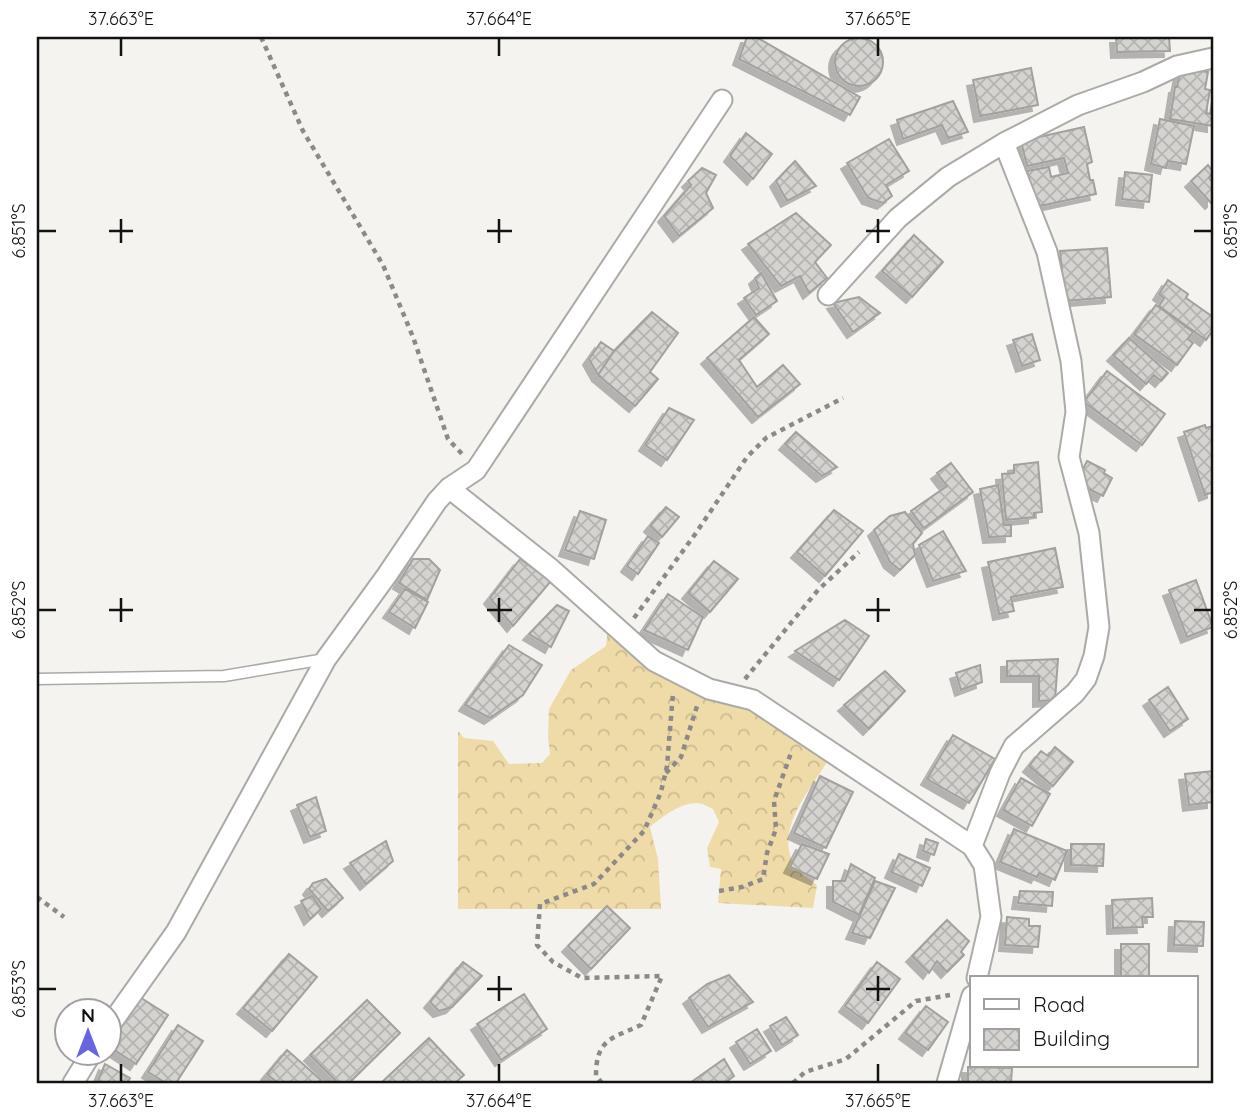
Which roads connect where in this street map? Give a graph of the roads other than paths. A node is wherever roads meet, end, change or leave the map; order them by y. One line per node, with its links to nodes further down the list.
1 (1213, 58): 3 (street)
2 (722, 100): 5 (street)
3 (1004, 143): 4 (street); 8 (street)
4 (828, 295)
5 (449, 488): 6 (street); 8 (street)
6 (326, 659): 7 (lane); 11 (street)
7 (37, 679)
8 (972, 846): 9 (street)
9 (977, 976)
10 (966, 995): 14 (street)
11 (122, 1008)
12 (82, 1068): 13 (street)
13 (73, 1083)
14 (947, 1083)

